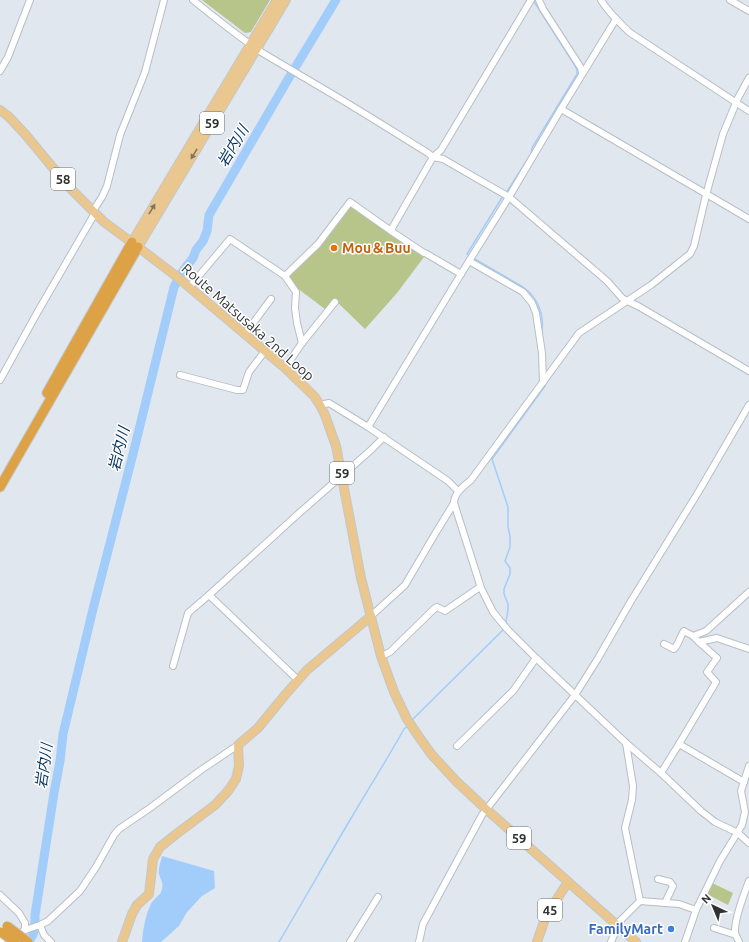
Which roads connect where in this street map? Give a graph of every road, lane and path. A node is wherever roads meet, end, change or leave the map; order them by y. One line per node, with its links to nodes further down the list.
1 (30, 0): 13 (street)
2 (164, 0): 23 (street)
3 (194, 0): 12 (street)
4 (277, 0): 12 (main road, 59)
5 (286, 0): 12 (main road, 59)
6 (530, 0): 20 (street)
7 (539, 0): 14 (street)
8 (600, 0): 11 (street)
9 (730, 0): 10 (street)
10 (749, 11)
11 (616, 19): 14 (street); 16 (street)
12 (254, 46): 20 (street); 26 (main road, 59)
13 (0, 71)
14 (582, 73): 17 (street)
15 (749, 78): 16 (street)
16 (736, 103): 19 (street); 22 (street)
17 (561, 109): 21 (street); 22 (street)
18 (0, 110): 23 (main road, 58)
19 (749, 111)
20 (433, 157): 21 (street); 25 (street)
21 (506, 195): 27 (street); 32 (street)
22 (706, 195): 24 (street); 32 (street)
23 (94, 212): 26 (main road, 58); 40 (street)
24 (749, 219)
25 (391, 230): 28 (street); 29 (street)
26 (135, 244): 34 (main road, Route Matsusaka 2nd Loop / 59); 47 (highway); 48 (highway)
27 (471, 258): 28 (street); 41 (street)
28 (461, 274): 44 (street)
29 (285, 276): 30 (street); 35 (street)
30 (192, 284)
31 (271, 299): 34 (street)
32 (627, 301): 38 (street); 41 (street)
33 (335, 302): 35 (street)
34 (245, 334): 36 (main road, Route Matsusaka 2nd Loop / 59)
35 (302, 343): 37 (street)
36 (265, 351): 37 (main road, Route Matsusaka 2nd Loop / 59); 39 (street)
37 (285, 368): 42 (main road, Route Matsusaka 2nd Loop / 59)
38 (749, 371)
39 (180, 375)
40 (0, 380)
41 (544, 380): 49 (street)
42 (320, 405): 44 (street); 46 (main road, Route Matsusaka 2nd Loop / 59)
43 (749, 405): 63 (street)
44 (368, 427): 45 (street)
45 (384, 437): 46 (street); 49 (street)
46 (342, 475): 53 (street); 54 (main road, Route Matsusaka 2nd Loop / 59)
47 (0, 476)
48 (0, 487)
49 (458, 491): 50 (street)
50 (454, 503): 51 (street); 54 (street)
51 (480, 587): 59 (street); 60 (street)
52 (749, 592): 55 (street)
53 (209, 595): 61 (street); 62 (street)
54 (371, 616): 59 (main road, Route Matsusaka 2nd Loop / 59); 62 (main road)
55 (693, 636): 56 (street); 57 (street)
56 (699, 642): 58 (street); 65 (street)
57 (664, 644)
58 (749, 649)
59 (381, 656): 71 (main road, Route Matsusaka 2nd Loop / 59)
60 (536, 658): 63 (street); 67 (street)
61 (173, 666)
62 (298, 680): 66 (main road)
63 (575, 695): 64 (street); 71 (street)
64 (626, 743): 69 (street); 79 (street)
65 (679, 744): 69 (street); 70 (street)
66 (238, 745): 82 (street); 91 (main road)
67 (457, 746)
68 (748, 770): 70 (street)
69 (661, 773): 72 (street)
70 (744, 782): 72 (street)
71 (486, 809): 76 (main road, Route Matsusaka 2nd Loop / 59); 93 (street)
72 (738, 833): 73 (street); 81 (street)
73 (749, 843)
74 (658, 879): 80 (street)
75 (749, 881): 87 (street)
76 (568, 882): 83 (main road, Route Matsusaka 2nd Loop / 59); 94 (main road, 45)
77 (0, 895): 86 (street)
78 (378, 897): 92 (street)
79 (640, 901): 80 (street); 83 (street)
80 (665, 903): 81 (street)
81 (696, 910): 97 (street)
82 (40, 925): 86 (street); 90 (street)
83 (618, 927): 95 (street); 96 (main road, Route Matsusaka 2nd Loop / 59)
84 (714, 928): 87 (street)
85 (2, 930): 86 (street); 88 (highway, bridge); 89 (highway, bridge)
86 (25, 930)
87 (735, 934): 98 (street)
88 (15, 942)
89 (28, 942)
90 (51, 942)
91 (122, 942)
92 (350, 942)
93 (419, 942)
94 (537, 942)
95 (610, 942)
96 (636, 942)
97 (685, 942)
98 (739, 942)

